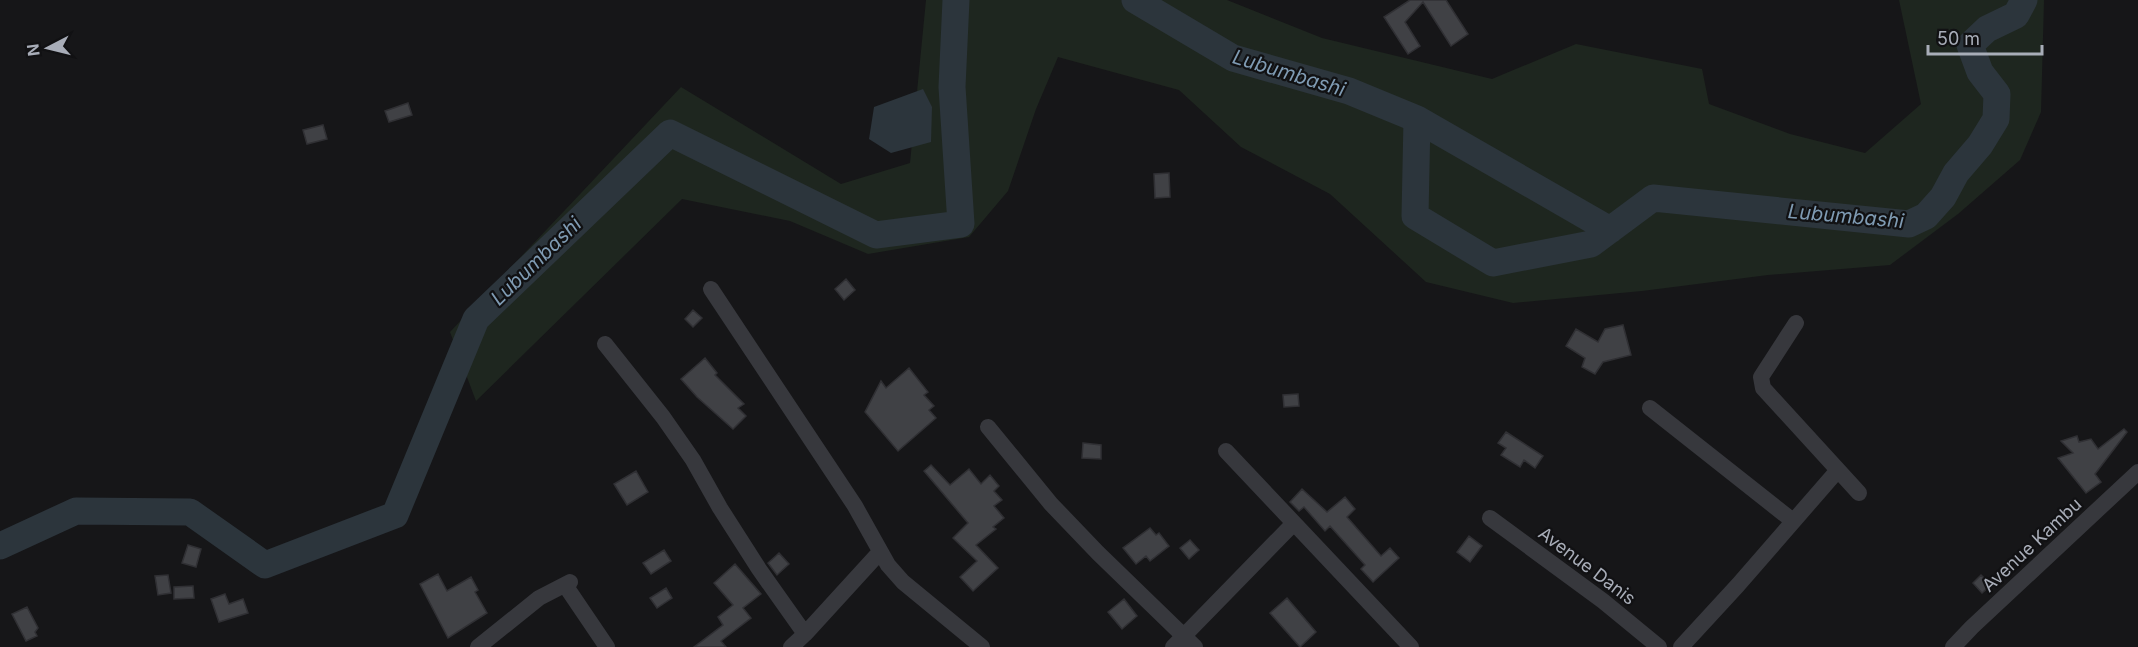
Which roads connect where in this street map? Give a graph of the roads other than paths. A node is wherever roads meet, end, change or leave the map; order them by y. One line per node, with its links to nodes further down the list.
1 (711, 288): 13 (street)
2 (1796, 323): 7 (street)
3 (605, 344): 14 (street)
4 (1650, 408): 11 (street)
5 (988, 427): 15 (street)
6 (1226, 452): 12 (street)
7 (1838, 470): 9 (street); 11 (street)
8 (2138, 472): 23 (street, Avenue Kambu)
9 (1859, 493)
10 (1490, 518): 21 (street, Avenue Danis)
11 (1793, 521): 22 (street)
12 (1294, 523): 15 (street); 20 (street)
13 (879, 553): 14 (street); 19 (street)
14 (805, 634): 18 (street)
15 (1184, 643)
16 (478, 647): 17 (street)
17 (607, 647)
18 (791, 647)
19 (982, 647)
20 (1411, 647)
21 (1659, 647)
22 (1681, 647)
23 (1953, 647)

